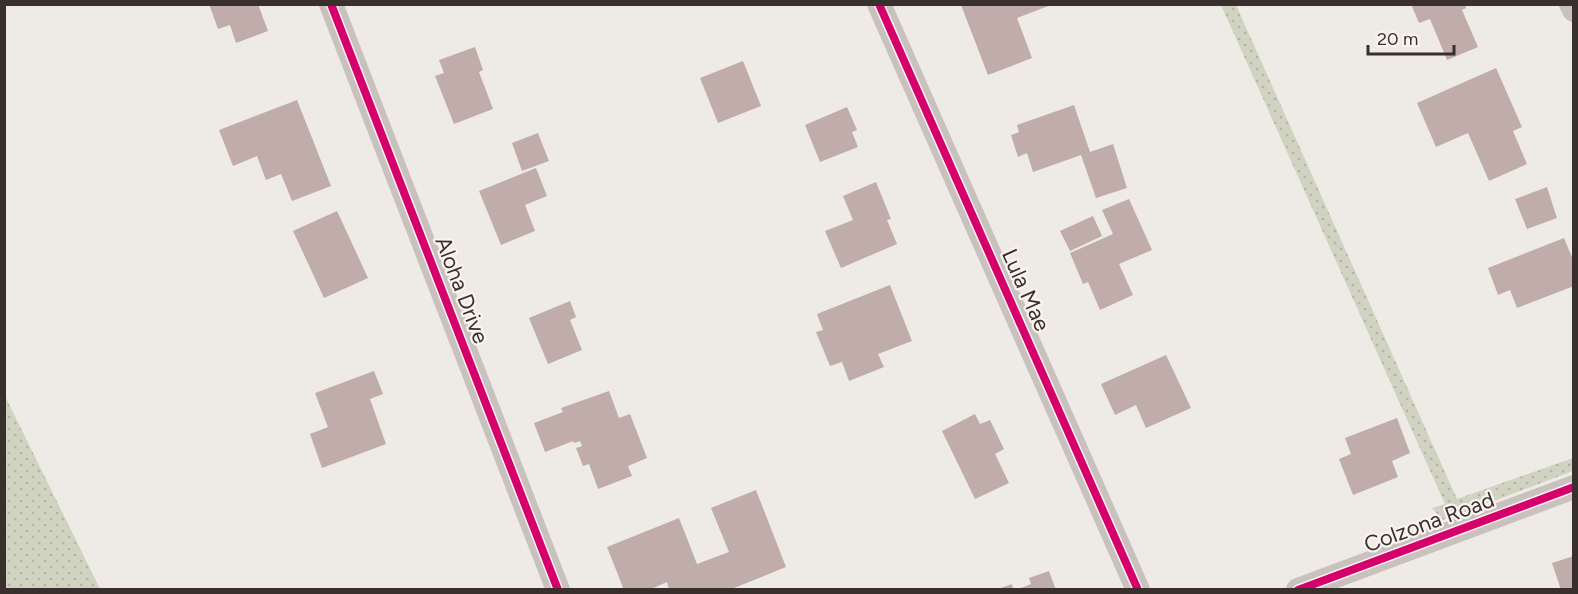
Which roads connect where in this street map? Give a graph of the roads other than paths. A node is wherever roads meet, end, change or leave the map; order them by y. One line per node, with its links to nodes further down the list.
1 (331, 4): 6 (street, Aloha Drive)
2 (879, 4): 7 (street, Lula Mae)
3 (1571, 4): 4 (street)
4 (1574, 10)
5 (1574, 487): 8 (street, Colzona Road)
6 (558, 590)
7 (1138, 590)
8 (1298, 590)

